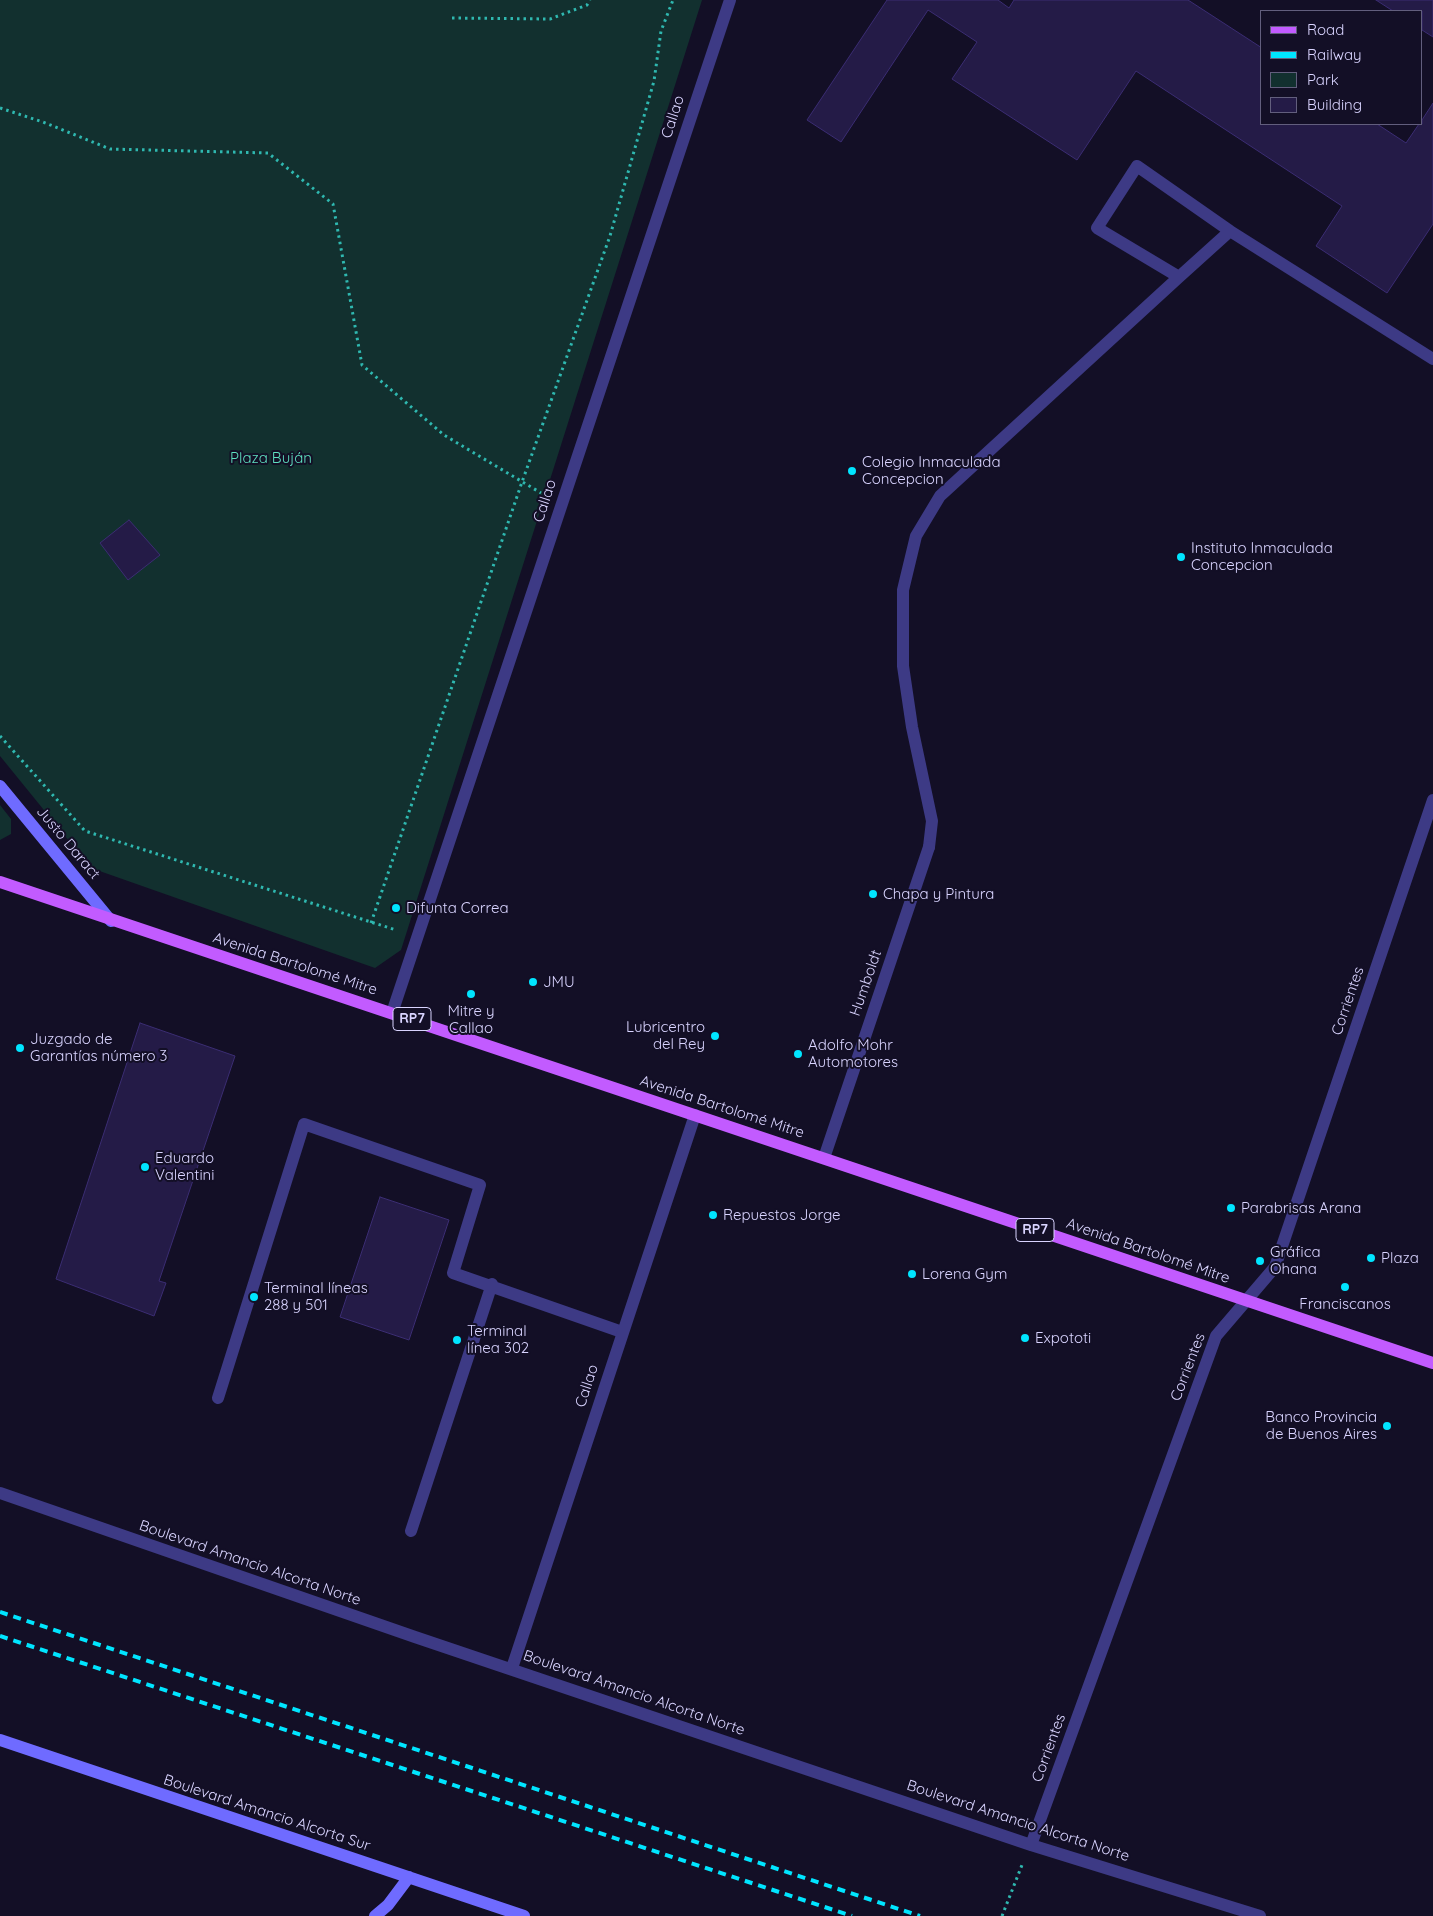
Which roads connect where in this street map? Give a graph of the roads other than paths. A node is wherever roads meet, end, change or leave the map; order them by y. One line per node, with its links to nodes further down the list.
1 (730, 0): 9 (street, Callao)
2 (1230, 231): 3 (street, Humboldt); 3 (street); 4 (street)
3 (1179, 278): 11 (street, Humboldt)
4 (1433, 359)
5 (0, 786): 8 (street, Justo Daract)
6 (1433, 800): 13 (street, Corrientes)
7 (0, 882): 8 (main road, Avenida Bartolomé Mitre / RP7)
8 (111, 921): 9 (main road, Avenida Bartolomé Mitre / RP7)
9 (392, 1012): 10 (main road, Avenida Bartolomé Mitre / RP7)
10 (695, 1115): 11 (main road, Avenida Bartolomé Mitre / RP7); 14 (street, Callao)
11 (824, 1158): 13 (main road, Avenida Bartolomé Mitre / RP7)
12 (492, 1284): 14 (street); 16 (street); 18 (street)
13 (1247, 1301): 15 (main road, Avenida Bartolomé Mitre / RP7); 21 (street, Corrientes)
14 (622, 1332): 19 (street, Callao)
15 (1433, 1363)
16 (218, 1398)
17 (0, 1493): 19 (street, Boulevard Amancio Alcorta Norte)
18 (411, 1532)
19 (512, 1668): 21 (street, Boulevard Amancio Alcorta Norte)
20 (0, 1740): 22 (street, Boulevard Amancio Alcorta Sur)
21 (1031, 1845): 25 (street, Boulevard Amancio Alcorta Norte)
22 (409, 1877): 23 (street); 24 (street, Boulevard Amancio Alcorta Sur)
23 (375, 1916)
24 (524, 1916)
25 (1260, 1916)

